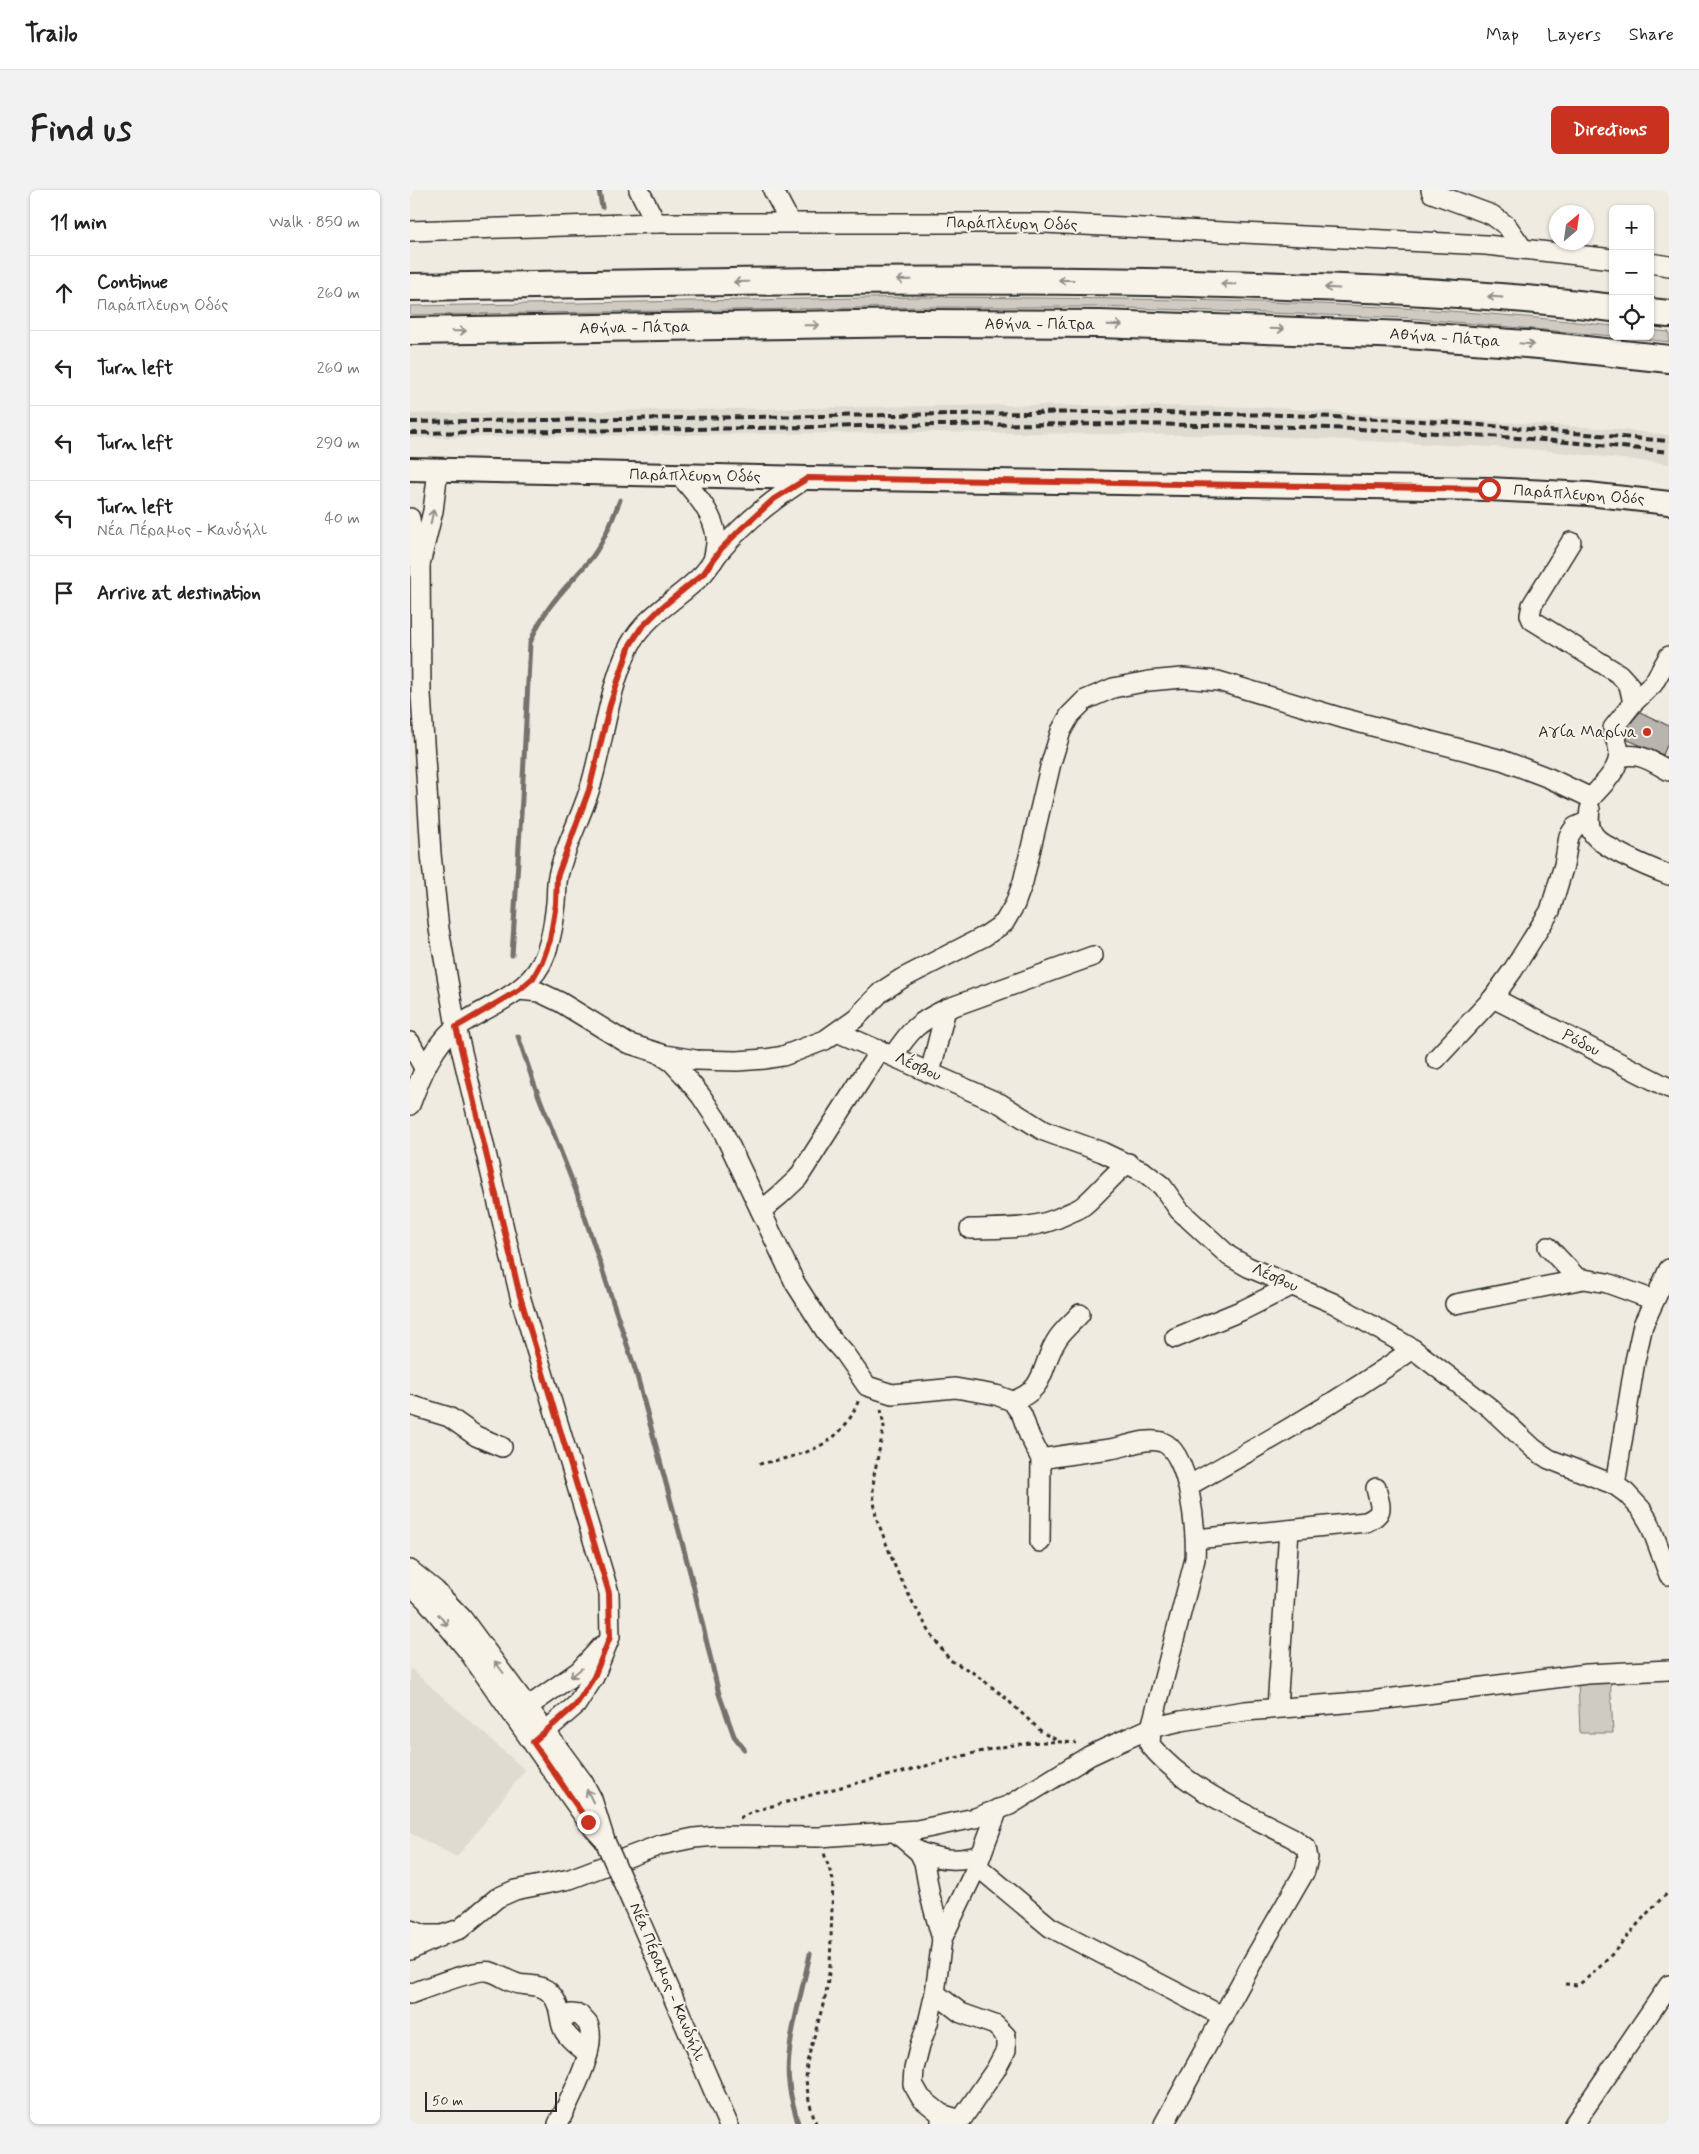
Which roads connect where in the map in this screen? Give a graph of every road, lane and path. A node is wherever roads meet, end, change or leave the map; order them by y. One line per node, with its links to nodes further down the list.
1 (640, 190): 5 (street)
2 (772, 190): 4 (street)
3 (1427, 191): 7 (street)
4 (790, 222): 5 (street, Παράπλευρη Οδός); 7 (street, Παράπλευρη Οδός)
5 (656, 223): 6 (street, Παράπλευρη Οδός)
6 (410, 232)
7 (1523, 249): 8 (street, Παράπλευρη Οδός)
8 (1609, 259)
9 (1654, 264): 10 (street)
10 (1669, 266)
11 (410, 287): 12 (highway, one-way to 11)
12 (1609, 308)
13 (1654, 312): 14 (highway)
14 (1669, 314)
15 (410, 331): 16 (highway, Αθήνα - Πάτρα, one-way to 16)
16 (1669, 359)
17 (438, 470): 18 (main road, Παράπλευρη Οδός); 19 (main road, Παράπλευρη Οδός); 25 (street, one-way to 17)
18 (410, 473)
19 (680, 476): 20 (main road, Παράπλευρη Οδός); 24 (street)
20 (808, 478): 21 (main road, Παράπλευρη Οδός); 24 (street)
21 (1669, 503)
22 (411, 530): 25 (street)
23 (1571, 542): 27 (street)
24 (712, 561): 34 (street)
25 (420, 564): 37 (street)
26 (1669, 656): 27 (street)
27 (1633, 703): 28 (street)
28 (1619, 757): 29 (street); 30 (street)
29 (1669, 771)
30 (1591, 798): 31 (street); 38 (street)
31 (1588, 821): 32 (street); 35 (street)
32 (1669, 875)
33 (1093, 956): 36 (street)
34 (519, 990): 37 (street); 40 (street)
35 (1493, 998): 42 (street); 45 (street, Ρόδου)
36 (946, 1009): 41 (street); 44 (street)
37 (456, 1027): 43 (street); 74 (street)
38 (837, 1032): 40 (street); 41 (street, Λέσβου)
39 (410, 1042): 43 (street)
40 (658, 1053): 48 (street)
41 (887, 1053): 44 (street, Λέσβου); 48 (street)
42 (1436, 1059)
43 (424, 1068): 46 (street)
44 (930, 1073): 47 (street, Λέσβου)
45 (1669, 1088)
46 (410, 1105)
47 (1128, 1163): 49 (street); 53 (street, Λέσβου)
48 (761, 1211): 59 (street)
49 (970, 1229)
50 (1548, 1247): 52 (street)
51 (1669, 1269): 54 (street)
52 (1578, 1279): 54 (street); 55 (street)
53 (1291, 1286): 57 (street); 58 (street, Λέσβου)
54 (1654, 1300): 65 (street)
55 (1455, 1304)
56 (1080, 1314): 60 (street)
57 (1175, 1338)
58 (1413, 1349): 65 (street, Λέσβου); 66 (street)
59 (867, 1386): 60 (street); 64 (path); 80 (path)
60 (1012, 1401): 63 (street)
61 (410, 1405): 62 (street)
62 (502, 1447)
63 (1041, 1459): 66 (street); 70 (street)
64 (759, 1464)
65 (1615, 1485): 72 (street, Λέσβου)
66 (1188, 1486): 69 (street)
67 (1376, 1488): 68 (street)
68 (1289, 1530): 69 (street); 76 (street)
69 (1196, 1539): 78 (street)
70 (1040, 1542)
71 (410, 1570): 77 (street, Νέα Πέραμος - Κανδήλι, one-way to 71)
72 (1669, 1575)
73 (410, 1584): 77 (street, Νέα Πέραμος - Κανδήλι, one-way to 77)
74 (610, 1637): 77 (street, one-way to 77); 79 (street)
75 (1669, 1670): 76 (street)
76 (1278, 1708): 78 (street)
77 (521, 1711): 79 (street, Νέα Πέραμος - Κανδήλι)
78 (1151, 1728): 81 (street); 97 (street)
79 (539, 1736): 100 (street, Νέα Πέραμος - Κανδήλι, bridge)
80 (1059, 1741): 81 (path); 84 (path)
81 (1106, 1748): 82 (street)
82 (998, 1809): 83 (street); 87 (street)
83 (895, 1832): 85 (street); 86 (street)
84 (716, 1836): 85 (street); 90 (street)
85 (819, 1837): 101 (path)
86 (919, 1852): 87 (street); 91 (street)
87 (978, 1860): 91 (street); 97 (street)
88 (1669, 1892): 93 (path)
89 (410, 1930): 90 (street)
90 (442, 1935): 92 (street)
91 (942, 1939): 95 (street)
92 (410, 1950)
93 (1565, 1984)
94 (1669, 1985): 103 (street)
95 (935, 1993): 98 (street); 98 (street)
96 (410, 1994): 99 (street)
97 (1224, 2017): 102 (street)
98 (941, 2119)
99 (558, 2124)
100 (728, 2124)
101 (816, 2124)
102 (1164, 2124)
103 (1574, 2124)

